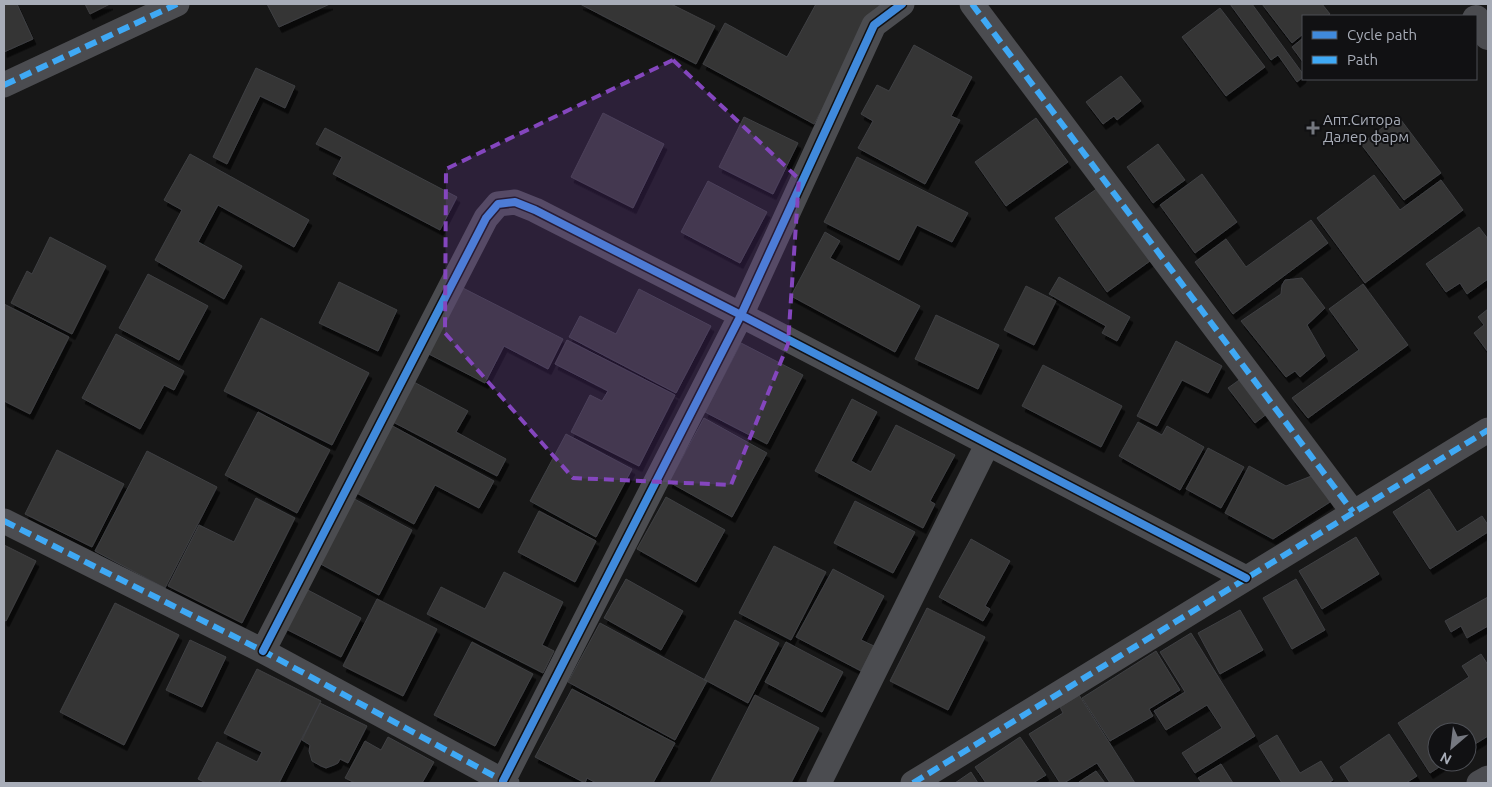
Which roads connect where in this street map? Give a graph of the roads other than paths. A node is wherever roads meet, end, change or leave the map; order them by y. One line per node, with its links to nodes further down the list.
1 (178, 4): 8 (street)
2 (902, 4): 9 (street)
3 (972, 4): 12 (street)
4 (1464, 4): 5 (street)
5 (1473, 15)
6 (1477, 21): 7 (street)
7 (1488, 36)
8 (4, 85)
9 (741, 316): 11 (street); 15 (street); 17 (street)
10 (1488, 430): 12 (street)
11 (987, 445): 14 (street); 18 (street)
12 (1354, 512): 14 (street)
13 (4, 521): 15 (street)
14 (1246, 578): 19 (street)
15 (263, 651): 17 (street)
16 (1488, 778): 20 (street)
17 (505, 782)
18 (819, 783)
19 (913, 783)
20 (1480, 783)

